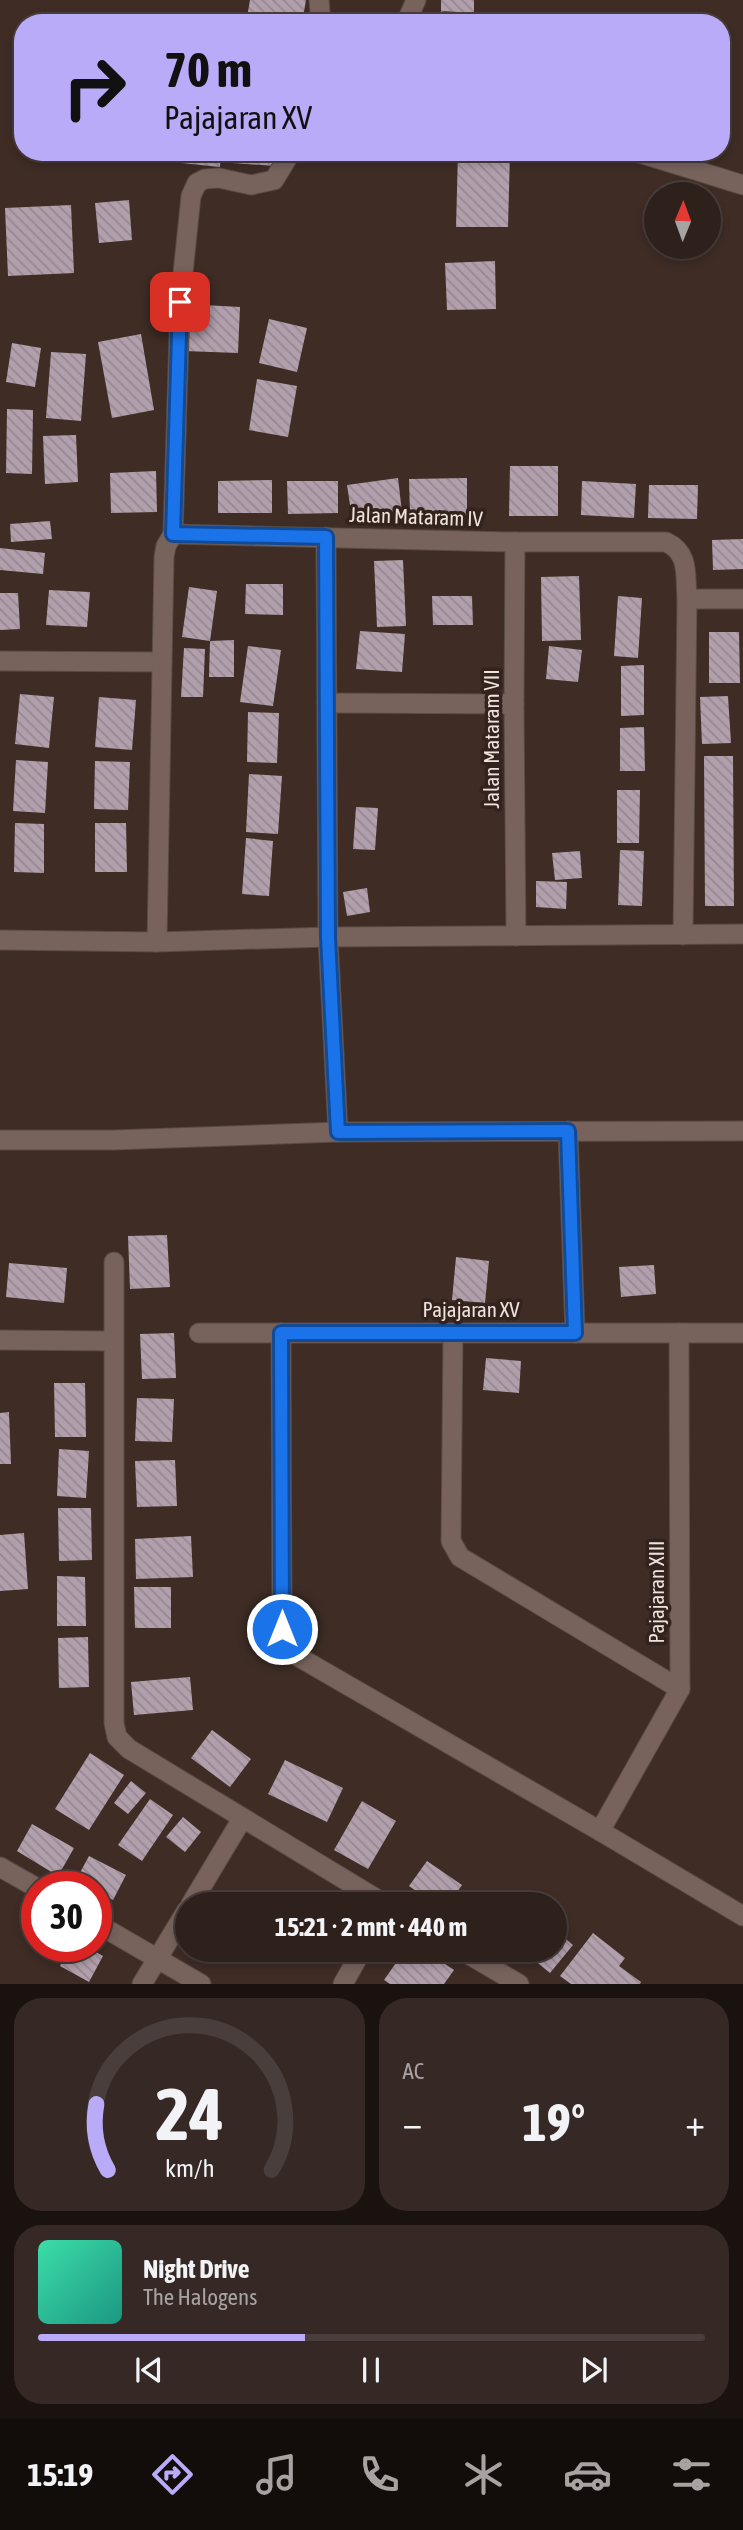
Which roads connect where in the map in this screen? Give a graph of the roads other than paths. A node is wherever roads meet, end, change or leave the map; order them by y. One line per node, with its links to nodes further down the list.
1 (286, 161): 4 (street)
2 (665, 161): 3 (street)
3 (743, 185)
4 (173, 534): 5 (street, Jalan Mataram IV); 10 (street)
5 (326, 537): 6 (street, Jalan Mataram IV); 11 (street)
6 (515, 542): 7 (street, Jalan Mataram IV); 12 (street, Jalan Mataram VII)
7 (687, 599): 8 (street); 14 (street, Jalan Mataram IV)
8 (743, 599)
9 (0, 661): 10 (street)
10 (162, 662): 18 (street)
11 (327, 703): 12 (street); 16 (street)
12 (513, 704): 15 (street, Jalan Mataram VII)
13 (743, 934): 14 (street)
14 (683, 935): 15 (street)
15 (516, 936): 16 (street)
16 (328, 937): 18 (street); 21 (street)
17 (0, 940): 18 (street)
18 (156, 942)
19 (568, 1131): 20 (street); 21 (street); 27 (street)
20 (743, 1131)
21 (338, 1132): 22 (street)
22 (0, 1140)
23 (114, 1262): 31 (street)
24 (199, 1333): 25 (street, Pajajaran XV)
25 (281, 1333): 26 (street, Pajajaran XV); 34 (street)
26 (453, 1333): 27 (street, Pajajaran XV); 32 (street)
27 (575, 1333): 28 (street, Pajajaran XV)
28 (679, 1333): 29 (street, Pajajaran XV); 32 (street, Pajajaran XIII)
29 (743, 1333)
30 (0, 1340): 31 (street)
31 (113, 1341): 33 (street)
32 (680, 1689): 34 (street, Pajajaran XIII)
33 (242, 1819): 37 (street); 38 (street)
34 (600, 1831): 39 (street)
35 (0, 1867): 36 (street)
36 (21, 1879)
37 (198, 1892)
38 (365, 1892)
39 (743, 1916)
40 (175, 1930): 42 (street)
41 (112, 1932): 42 (street)
42 (158, 1958): 45 (street); 46 (street)
43 (355, 1962): 47 (street)
44 (481, 1962): 48 (street)
45 (142, 1984)
46 (201, 1984)
47 (343, 1984)
48 (519, 1984)

